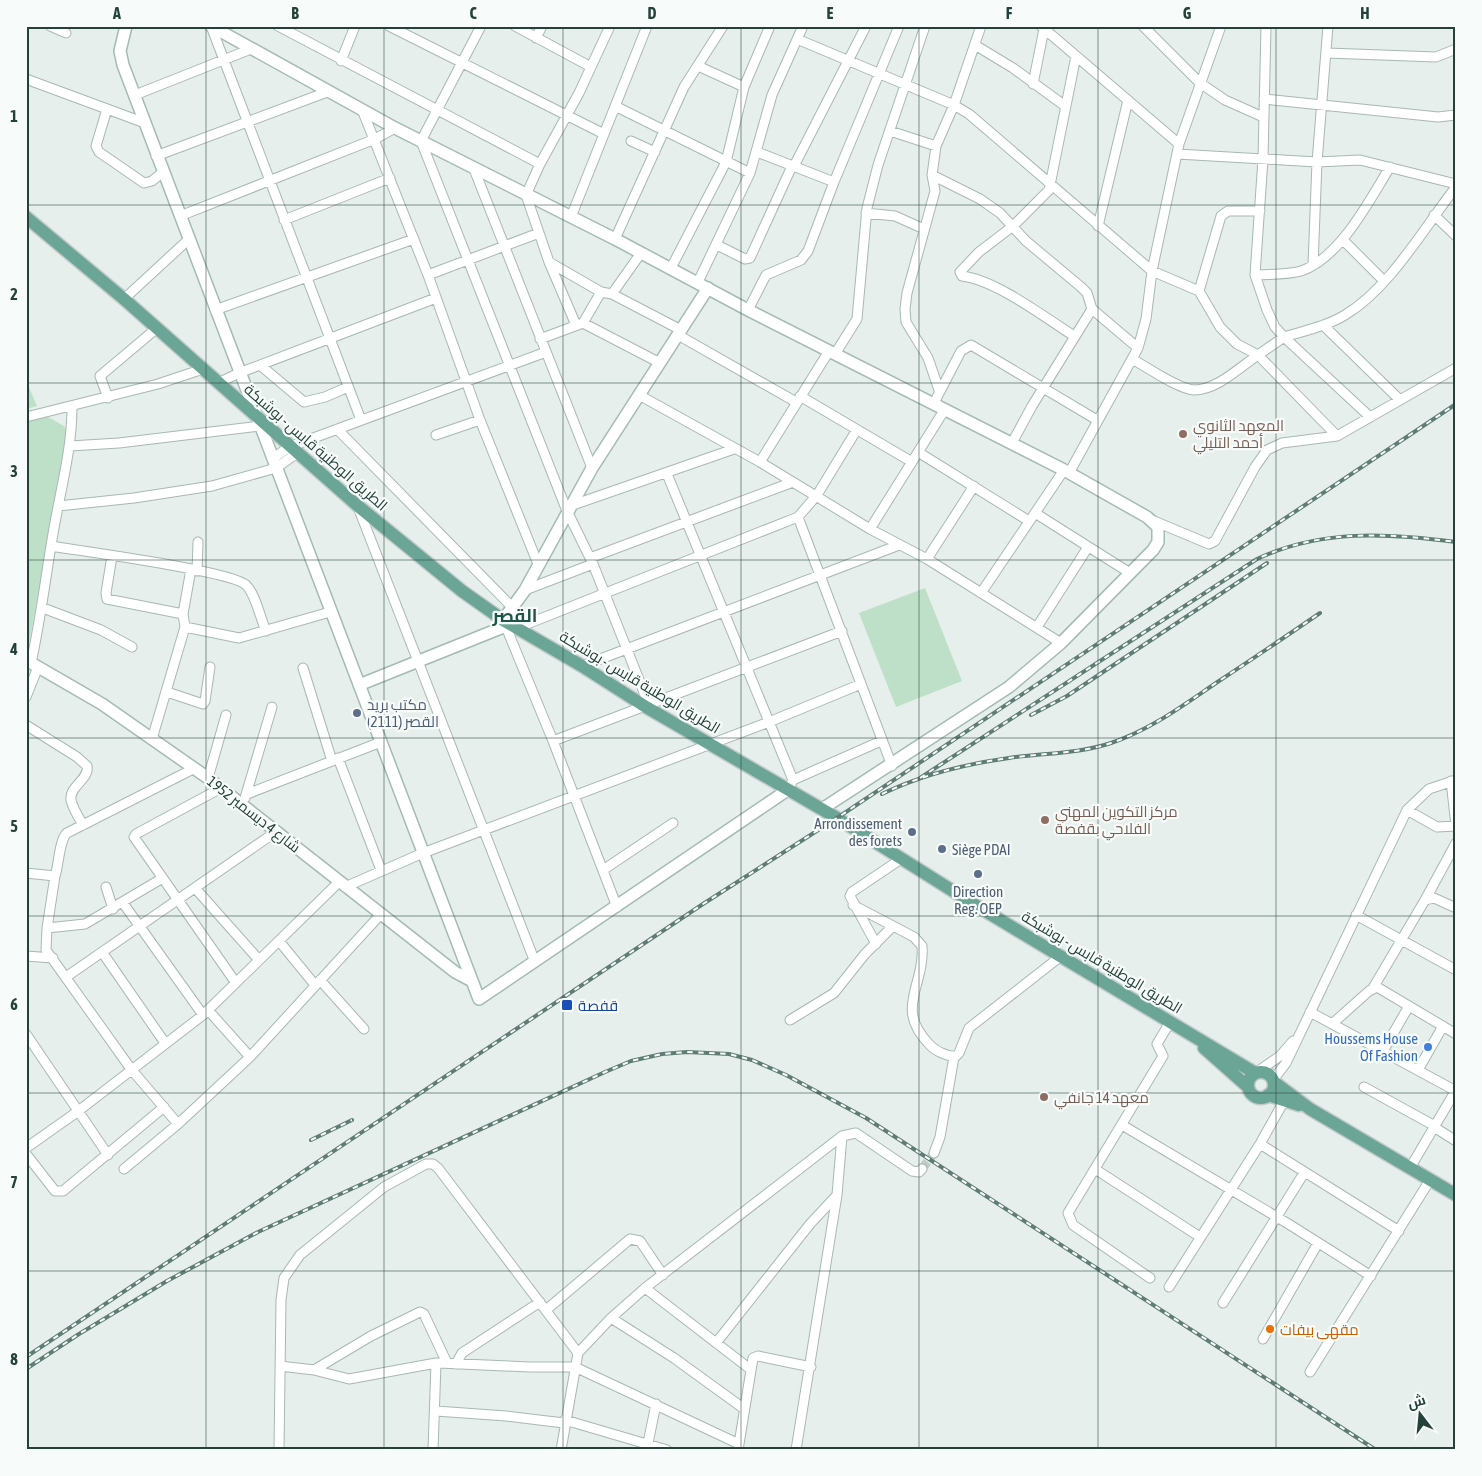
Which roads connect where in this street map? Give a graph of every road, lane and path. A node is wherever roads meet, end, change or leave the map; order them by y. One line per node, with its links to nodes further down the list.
1 (50, 26): 24 (street)
2 (126, 26): 45 (street)
3 (211, 26): 29 (street); 32 (street)
4 (278, 26): 33 (street)
5 (355, 26): 33 (street)
6 (389, 26): 35 (street)
7 (481, 26): 35 (street)
8 (515, 26): 25 (street)
9 (542, 26): 25 (street)
10 (610, 26): 37 (street)
11 (647, 26): 50 (street)
12 (723, 26): 36 (street)
13 (770, 26): 43 (street)
14 (803, 26): 26 (street)
15 (866, 26): 34 (street)
16 (899, 26): 38 (street)
17 (925, 26): 41 (street)
18 (982, 26): 27 (street)
19 (1143, 26): 40 (street)
20 (1221, 26): 40 (street)
21 (1266, 26): 46 (street)
22 (1328, 26): 30 (street)
23 (1043, 28): 31 (street); 42 (street)
24 (66, 32)
25 (536, 38): 37 (street)
26 (797, 39): 34 (street); 70 (street)
27 (975, 45): 42 (street); 49 (street)
28 (1456, 49): 30 (street)
29 (251, 50): 32 (street); 44 (street)
30 (1326, 52): 48 (street)
31 (1076, 56): 47 (street); 51 (street)
32 (225, 60): 45 (street); 59 (street)
33 (341, 61): 53 (street)
34 (850, 61): 38 (street); 76 (street)
35 (462, 62): 53 (street); 56 (street)
36 (698, 66): 43 (street); 61 (street)
37 (591, 67): 56 (street)
38 (878, 73): 41 (street); 84 (street)
39 (26, 79): 52 (street)
40 (1200, 83): 57 (street); 68 (street)
41 (906, 84): 49 (street); 62 (street)
42 (1033, 84): 51 (street)
43 (744, 87): 73 (street)
44 (327, 92): 54 (street); 59 (street)
45 (135, 95): 58 (street)
46 (1264, 99): 48 (street); 57 (street)
47 (1128, 100): 68 (street); 96 (street)
48 (1322, 104): 55 (street); 74 (street)
49 (954, 105): 67 (street); 85 (street)
50 (615, 106): 61 (street); 63 (street)
51 (1065, 106): 85 (street)
52 (106, 109): 58 (street); 79 (street)
53 (437, 110): 65 (street); 75 (street)
54 (363, 112): 60 (street); 64 (street)
55 (1456, 115)
56 (567, 116): 63 (street); 75 (street)
57 (1263, 117): 72 (street)
58 (145, 123): 71 (street)
59 (247, 123): 71 (street); 83 (street)
60 (395, 128): 64 (street); 65 (street)
61 (663, 131): 69 (street); 73 (street)
62 (890, 131): 67 (street); 89 (street)
63 (604, 134): 93 (street)
64 (375, 139): 82 (street); 83 (street)
65 (421, 141): 78 (street); 107 (street)
66 (631, 141): 69 (street)
67 (936, 146): 81 (street)
68 (1178, 149): 72 (street); 111 (street)
69 (655, 152): 102 (street)
70 (757, 152): 76 (street); 80 (street)
71 (156, 156): 79 (street)
72 (1263, 159): 74 (street); 88 (street)
73 (726, 162): 80 (street); 110 (street)
74 (1317, 162): 77 (street); 109 (street)
75 (540, 164): 87 (street)
76 (793, 166): 84 (street); 104 (street)
77 (1390, 167): 86 (street); 103 (street)
78 (474, 169): 87 (street); 105 (street)
79 (163, 172): 91 (street)
80 (750, 173): 104 (street)
81 (932, 175): 95 (street); 97 (street)
82 (390, 178): 94 (street); 101 (street)
83 (269, 181): 91 (street); 94 (street)
84 (834, 182): 125 (street)
85 (1050, 183): 95 (street); 96 (street)
86 (1456, 186): 90 (street)
87 (526, 195): 93 (street); 98 (street)
88 (1260, 211): 113 (street); 118 (street)
89 (866, 213): 97 (street); 136 (street)
90 (1434, 215): 99 (street); 115 (street)
91 (180, 216): 100 (street)
92 (26, 217): 122 (main road, الطريق الوطنية قابس - بوشبكة)
93 (571, 217): 102 (street)
94 (284, 220): 114 (street)
95 (1013, 226): 123 (street); 130 (street)
96 (1098, 226): 111 (street)
97 (924, 229): 149 (street)
98 (539, 233): 105 (street); 108 (street)
99 (1456, 236)
100 (189, 239): 122 (street); 124 (street)
101 (414, 239): 112 (street); 114 (street)
102 (615, 239): 106 (street)
103 (1343, 240): 109 (street); 115 (street)
104 (717, 245): 116 (street)
105 (505, 247): 107 (street); 132 (street)
106 (641, 252): 110 (street); 120 (street)
107 (469, 261): 112 (street); 141 (street)
108 (549, 262): 119 (street); 126 (street)
109 (1314, 265): 113 (street)
110 (671, 268): 116 (street)
111 (1152, 271): 118 (street); 134 (street)
112 (428, 275): 121 (street)
113 (1255, 275): 131 (street)
114 (307, 277): 124 (street); 133 (street)
115 (1384, 281): 127 (street)
116 (698, 282): 117 (street)
117 (708, 288): 125 (street); 129 (street)
118 (1199, 291): 137 (street)
119 (601, 292): 120 (street); 126 (street)
120 (612, 294): 129 (street)
121 (436, 298): 133 (street); 145 (street)
122 (124, 299): 128 (main road, الطريق الوطنية قابس - بوشبكة)
123 (1092, 309): 130 (street); 134 (street)
124 (215, 310): 144 (street)
125 (748, 310): 136 (street)
126 (580, 324): 132 (street); 139 (street)
127 (1323, 325): 131 (street); 153 (street)
128 (157, 328): 143 (main road, الطريق الوطنية قابس - بوشبكة); 151 (street)
129 (679, 333): 139 (street); 152 (street)
130 (1074, 336): 148 (street)
131 (1284, 337): 137 (street); 158 (street)
132 (540, 339): 135 (street)
133 (329, 340): 140 (street); 147 (street)
134 (1138, 348): 138 (street)
135 (546, 352): 141 (street); 177 (street)
136 (832, 352): 152 (street); 154 (street)
137 (1258, 355): 138 (street); 168 (street)
138 (1132, 359): 163 (street)
139 (660, 363): 150 (street)
140 (260, 366): 144 (street); 147 (street)
141 (509, 366): 145 (street); 185 (street)
142 (1456, 368): 153 (street)
143 (203, 369): 146 (main road, الطريق الوطنية قابس - بوشبكة); 151 (street)
144 (239, 373): 146 (street); 160 (street)
145 (466, 382): 161 (street); 162 (street)
146 (218, 383): 160 (main road, الطريق الوطنية قابس - بوشبكة)
147 (348, 387): 161 (street)
148 (1043, 387): 149 (street); 163 (street); 169 (street)
149 (939, 390): 154 (street)
150 (639, 395): 171 (street); 177 (street)
151 (108, 398): 155 (street)
152 (798, 399): 166 (street); 174 (street)
153 (1400, 400): 158 (street)
154 (934, 403): 156 (street)
155 (72, 408): 157 (street); 164 (street)
156 (945, 409): 169 (street); 173 (street)
157 (61, 410): 159 (street); 164 (street)
158 (1369, 416): 168 (street)
159 (26, 417)
160 (257, 420): 170 (street); 172 (main road, الطريق الوطنية قابس - بوشبكة); 176 (street)
161 (361, 420): 165 (street)
162 (480, 420): 167 (street); 200 (street)
163 (1097, 420): 178 (street)
164 (72, 422): 170 (street)
165 (337, 429): 172 (street); 208 (street)
166 (856, 431): 175 (street); 182 (street)
167 (436, 435)
168 (1337, 436): 189 (street)
169 (1012, 444): 178 (street)
170 (70, 446): 183 (street)
171 (734, 449): 174 (street); 179 (street)
172 (293, 450): 176 (street); 184 (main road, الطريق الوطنية قابس - بوشبكة)
173 (918, 452): 175 (street); 181 (street)
174 (760, 462): 180 (street)
175 (912, 462): 191 (street)
176 (274, 463): 183 (street); 209 (street)
177 (592, 468): 185 (street)
178 (1066, 472): 186 (street); 189 (street)
179 (667, 474): 185 (street); 190 (street)
180 (793, 482): 182 (street); 190 (street)
181 (974, 486): 188 (street); 198 (street)
182 (817, 495): 187 (street); 191 (street)
183 (58, 506): 194 (street)
184 (358, 506): 212 (main road, الطريق الوطنية قابس - بوشبكة); 220 (street)
185 (569, 509): 199 (street); 200 (street)
186 (1035, 513): 188 (street); 195 (street)
187 (798, 517): 197 (street); 203 (street)
188 (1029, 521): 206 (street)
189 (1154, 521): 202 (street)
190 (686, 522): 197 (street); 199 (street)
191 (870, 529): 193 (street)
192 (198, 542): 201 (street)
193 (899, 545): 198 (street); 203 (street)
194 (51, 546): 196 (street); 207 (street)
195 (1088, 547): 202 (street); 214 (street)
196 (112, 556): 201 (street); 211 (street)
197 (700, 556): 205 (street); 210 (street)
198 (928, 559): 206 (street)
199 (591, 561): 204 (street); 205 (street)
200 (538, 564): 204 (street)
201 (194, 570): 211 (street); 215 (street)
202 (1130, 573): 217 (street)
203 (822, 575): 210 (street); 216 (street)
204 (525, 590): 208 (street)
205 (604, 592): 212 (street); 219 (street)
206 (981, 593): 214 (street)
207 (43, 608): 218 (street); 221 (street)
208 (513, 608): 212 (street)
209 (330, 612): 215 (street); 227 (street)
210 (725, 612): 219 (street); 225 (street)
211 (183, 614): 213 (street)
212 (509, 625): 220 (street); 222 (main road, الطريق الوطنية قابس - بوشبكة); 236 (street)
213 (185, 627): 215 (street); 228 (street)
214 (1037, 627): 217 (street)
215 (266, 631)
216 (842, 631): 225 (street); 226 (street)
217 (1061, 644): 241 (street)
218 (132, 647)
219 (626, 648): 222 (street); 230 (street)
220 (419, 662): 227 (street); 254 (street)
221 (32, 663): 229 (street); 235 (street, شارع 4 ديسمبر 1952)
222 (582, 666): 230 (main road, الطريق الوطنية قابس - بوشبكة)
223 (210, 667): 228 (street)
224 (303, 668): 240 (street)
225 (747, 668): 230 (street); 233 (street)
226 (862, 684): 233 (street); 237 (street)
227 (359, 685): 238 (street)
228 (167, 692): 235 (street)
229 (26, 697)
230 (648, 706): 236 (street); 239 (main road, الطريق الوطنية قابس - بوشبكة)
231 (272, 707): 248 (street)
232 (226, 715): 243 (street)
233 (769, 722): 239 (street); 245 (street)
234 (27, 726): 252 (street)
235 (152, 739): 242 (street, شارع 4 ديسمبر 1952)
236 (553, 741): 247 (street)
237 (881, 741): 241 (street); 245 (street)
238 (381, 742): 240 (street); 257 (street)
239 (711, 744): 245 (main road, الطريق الوطنية قابس - بوشبكة); 247 (street)
240 (335, 759): 248 (street); 259 (street)
241 (892, 766): 249 (street)
242 (193, 769): 243 (street, شارع 4 ديسمبر 1952); 252 (street)
243 (208, 778): 246 (street, شارع 4 ديسمبر 1952)
244 (1454, 781): 250 (street); 253 (street)
245 (791, 785): 249 (main road, الطريق الوطنية قابس - بوشبكة); 271 (street)
246 (221, 788): 248 (street, شارع 4 ديسمبر 1952); 263 (street)
247 (574, 795): 254 (street); 260 (street)
248 (244, 798): 255 (street, شارع 4 ديسمبر 1952)
249 (822, 809): 258 (main road, الطريق الوطنية قابس - بوشبكة)
250 (1407, 810): 253 (street); 275 (street)
251 (673, 822): 260 (street)
252 (83, 825): 262 (street)
253 (1456, 826)
254 (484, 830): 257 (street); 287 (street)
255 (277, 831): 264 (street, شارع 4 ديسمبر 1952); 266 (street)
256 (1455, 846): 267 (street)
257 (423, 853): 259 (street); 290 (street)
258 (901, 858): 270 (street); 284 (main road, الطريق الوطنية قابس - بوشبكة)
259 (381, 870): 264 (street)
260 (603, 870): 271 (street)
261 (26, 873): 262 (street)
262 (55, 876): 278 (street)
263 (161, 878): 268 (street); 269 (street)
264 (342, 884): 274 (street, شارع 4 ديسمبر 1952); 280 (street)
265 (106, 888): 273 (street)
266 (195, 888): 268 (street); 286 (street)
267 (1425, 900): 272 (street); 279 (street)
268 (177, 901): 276 (street); 292 (street)
269 (123, 903): 273 (street); 276 (street)
270 (853, 905): 277 (street); 281 (street)
271 (617, 907): 287 (street)
272 (1456, 908)
273 (113, 909): 278 (street)
274 (381, 914): 290 (street, شارع 4 ديسمبر 1952); 291 (street)
275 (1356, 915): 279 (street); 296 (street)
276 (139, 926): 282 (street); 295 (street)
277 (893, 926): 281 (street); 309 (street)
278 (47, 928): 285 (street)
279 (1401, 938): 288 (street); 293 (street)
280 (279, 941): 286 (street); 291 (street)
281 (876, 944): 297 (street)
282 (102, 952): 289 (street); 306 (street)
283 (26, 956): 285 (street)
284 (1061, 956): 298 (main road, الطريق الوطنية قابس - بوشبكة); 309 (street)
285 (53, 958): 289 (street)
286 (259, 960): 292 (street)
287 (535, 962): 290 (street)
288 (1456, 970)
289 (66, 977): 310 (street)
290 (472, 981)
291 (318, 982): 301 (street); 308 (street)
292 (236, 983): 295 (street)
293 (1373, 988): 294 (street); 299 (street)
294 (1410, 1006): 300 (street); 307 (street)
295 (205, 1012): 306 (street); 308 (street)
296 (1310, 1012): 299 (street); 304 (street)
297 (790, 1020)
298 (1170, 1022): 305 (main road, الطريق الوطنية قابس - بوشبكة); 323 (street)
299 (1332, 1024): 307 (street)
300 (1443, 1026): 303 (street); 311 (street)
301 (364, 1029)
302 (26, 1034): 321 (street)
303 (1456, 1034)
304 (1298, 1035): 312 (street); 313 (street)
305 (1191, 1036): 312 (main road, الطريق الوطنية قابس - بوشبكة); 314 (main road, الطريق الوطنية قابس - بوشبكة)
306 (165, 1043): 310 (street)
307 (1383, 1052): 311 (street)
308 (250, 1057): 322 (street)
309 (954, 1057): 329 (street)
310 (131, 1069): 319 (street); 321 (street)
311 (1418, 1070): 316 (street)
312 (1256, 1072): 313 (main road); 314 (main road)
313 (1273, 1081): 317 (main road); 320 (main road)
314 (1248, 1087): 317 (main road)
315 (1364, 1087): 324 (street)
316 (1456, 1090): 324 (street)
317 (1268, 1095): 318 (main road)
318 (1284, 1101): 320 (main road); 327 (street)
319 (164, 1107): 322 (street); 331 (street)
320 (1310, 1109): 332 (main road)
321 (77, 1112): 328 (street); 331 (street)
322 (178, 1124): 333 (street)
323 (1122, 1125): 335 (street); 338 (street)
324 (1434, 1127): 326 (street); 332 (street)
325 (842, 1136): 334 (street); 339 (street); 345 (street)
326 (1456, 1141)
327 (1260, 1144): 336 (street); 338 (street)
328 (26, 1148)
329 (934, 1153)
330 (26, 1154): 331 (street)
331 (108, 1155)
332 (1410, 1168): 337 (main road)
333 (124, 1169)
334 (922, 1169)
335 (1095, 1169): 343 (street); 347 (street)
336 (1304, 1173): 341 (street); 342 (street)
337 (1430, 1180): 340 (main road); 342 (street)
338 (1230, 1190): 341 (street); 343 (street)
339 (837, 1195): 355 (street); 361 (street)
340 (1456, 1195)
341 (1276, 1216): 344 (street); 351 (street)
342 (1399, 1231): 346 (street)
343 (1200, 1237): 348 (street)
344 (1318, 1243): 346 (street); 354 (street)
345 (663, 1275): 349 (street); 352 (street)
346 (1371, 1276): 364 (street)
347 (1150, 1278)
348 (1169, 1287)
349 (645, 1288): 353 (street); 355 (street)
350 (540, 1302): 352 (street); 358 (street); 359 (street)
351 (1223, 1303)
352 (546, 1310): 356 (street)
353 (611, 1318): 356 (street); 366 (street)
354 (1263, 1339)
355 (716, 1343): 362 (street)
356 (578, 1353): 360 (street)
357 (436, 1363): 358 (street); 363 (street); 367 (street)
358 (452, 1363): 360 (street); 363 (street)
359 (280, 1366): 363 (street); 371 (street)
360 (575, 1367): 365 (street); 368 (street)
361 (811, 1367): 362 (street); 375 (street)
362 (750, 1369): 366 (street)
363 (314, 1370)
364 (1310, 1372)
365 (656, 1404): 369 (street); 370 (street)
366 (743, 1408): 370 (street)
367 (436, 1411): 368 (street); 372 (street)
368 (564, 1421): 369 (street); 373 (street)
369 (647, 1447): 374 (street)
370 (738, 1447)
371 (279, 1450)
372 (433, 1450)
373 (561, 1450)
374 (667, 1450)
375 (796, 1450)

